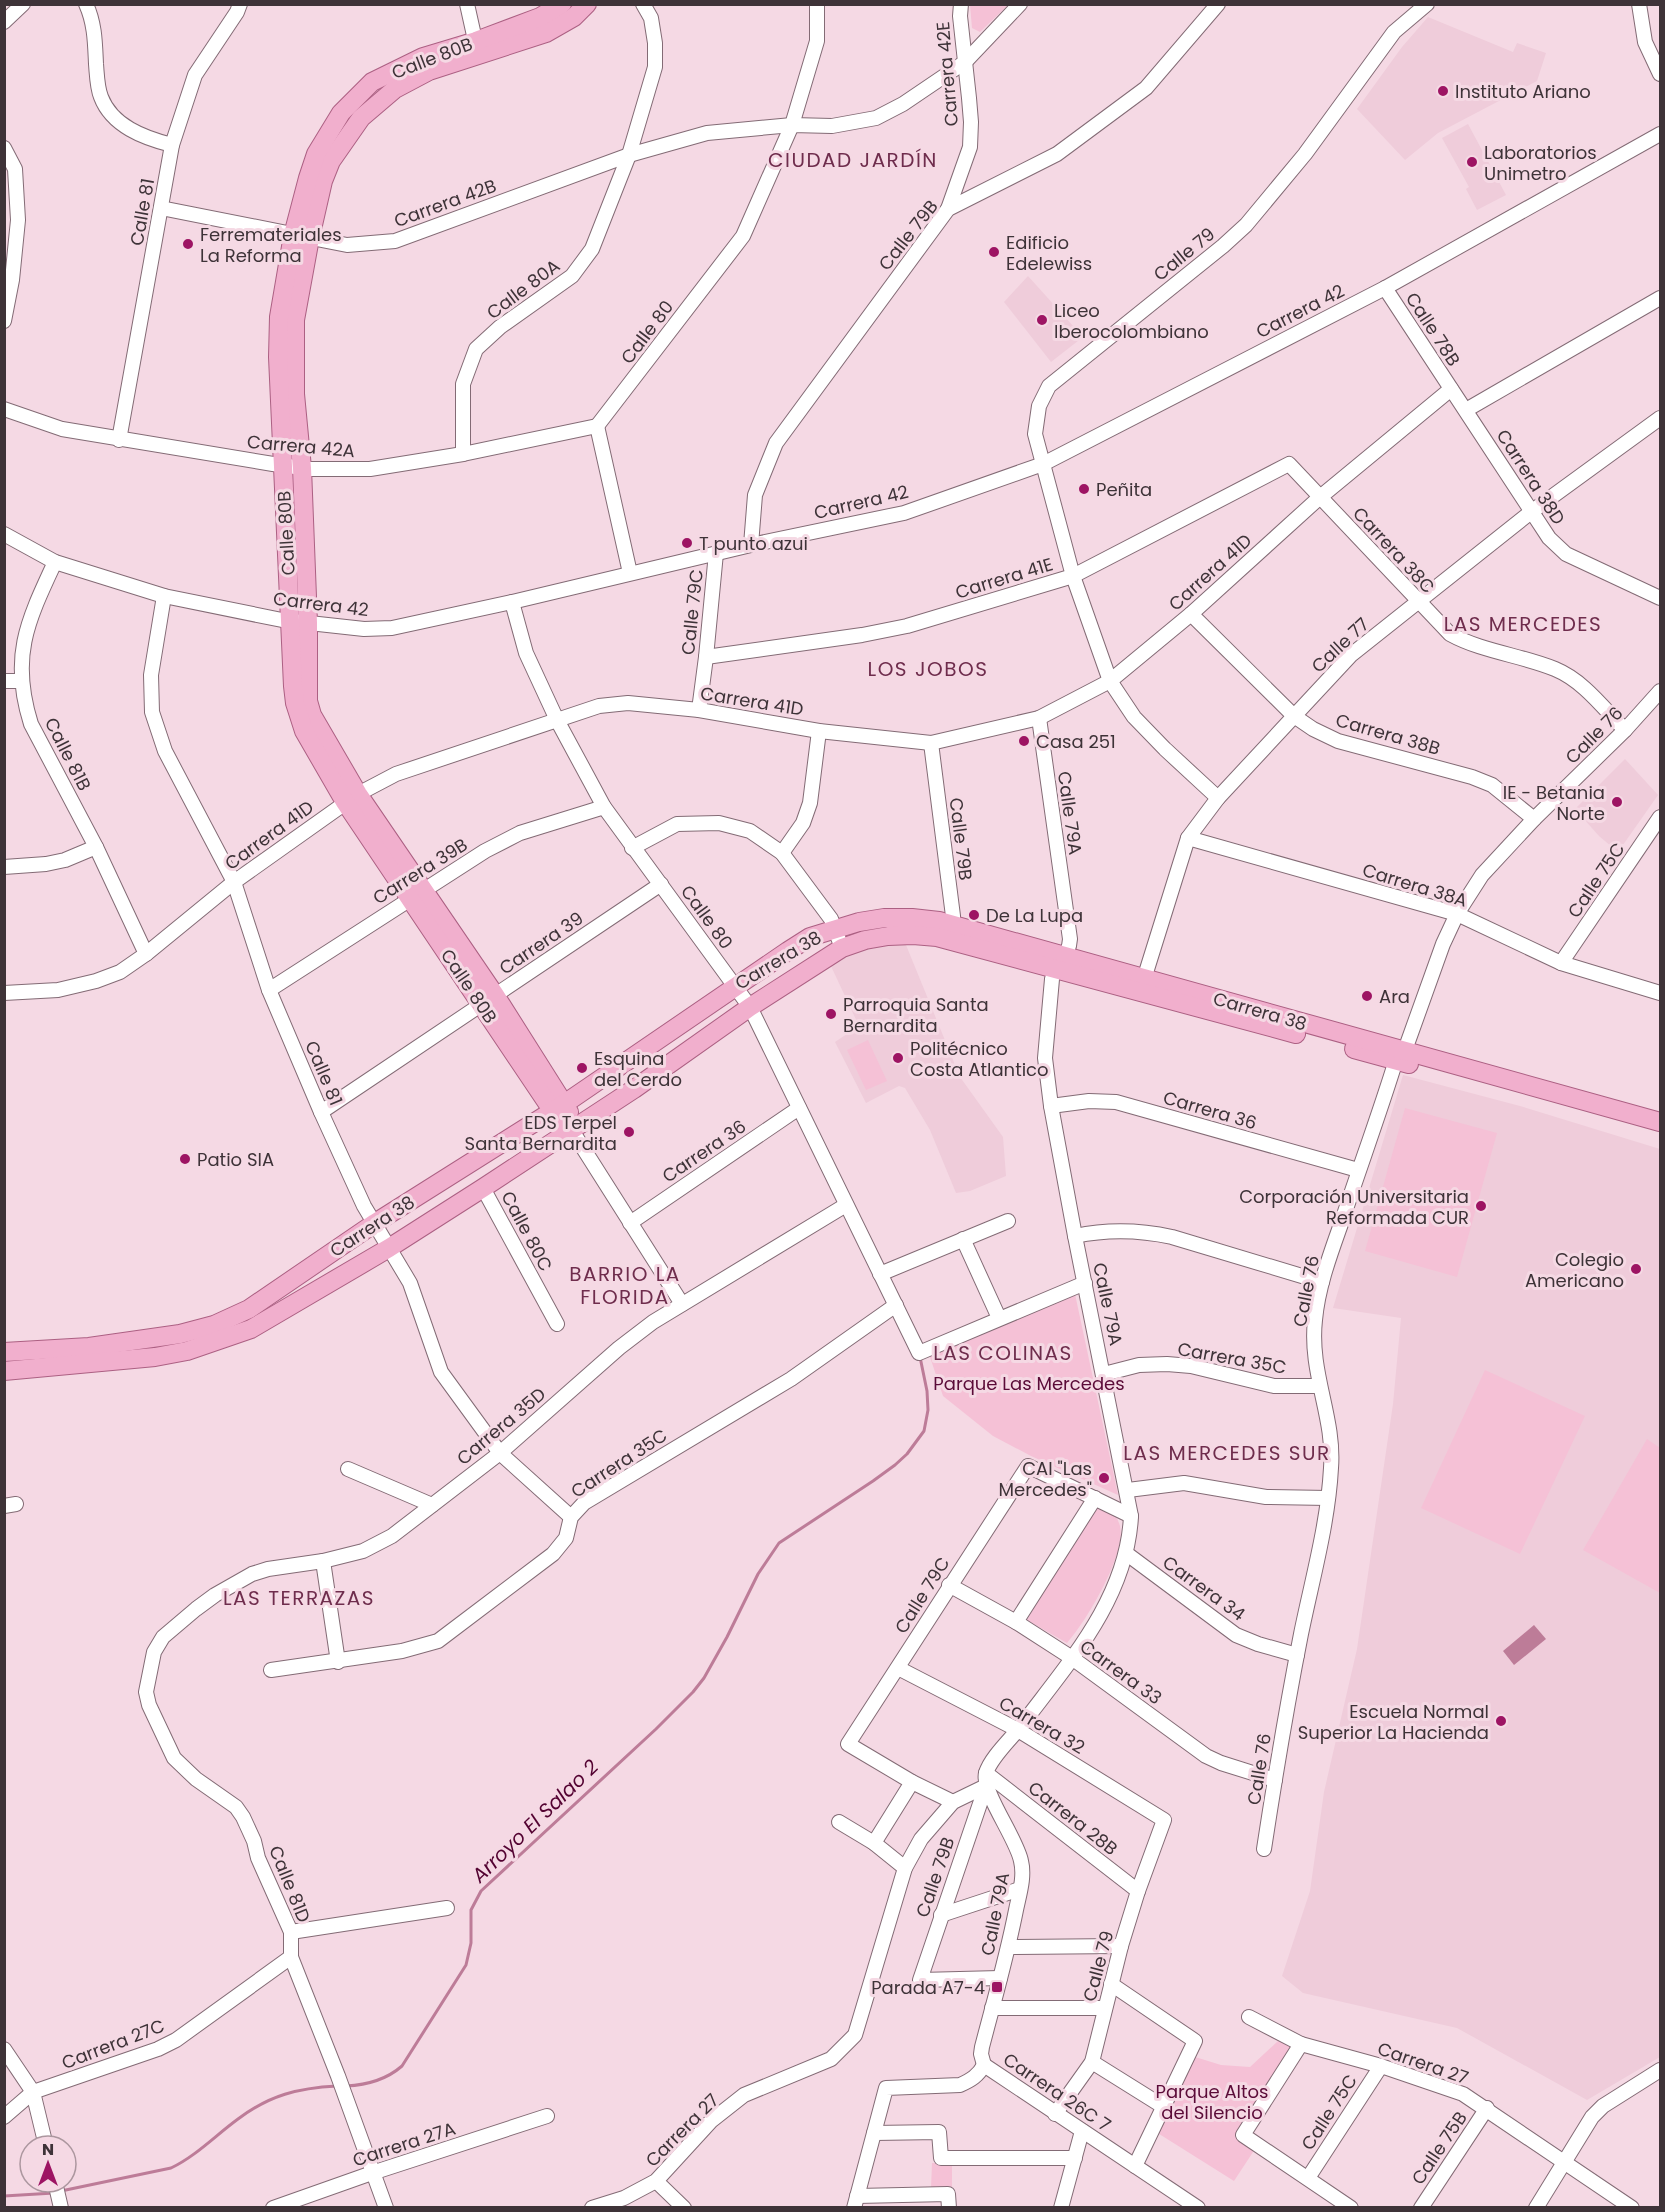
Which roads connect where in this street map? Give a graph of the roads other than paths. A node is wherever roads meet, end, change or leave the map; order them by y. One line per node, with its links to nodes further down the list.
1 (23, 4): 14 (street)
2 (86, 4): 20 (street)
3 (240, 4): 20 (street, Calle 81)
4 (467, 4): 15 (street)
5 (562, 4): 15 (main road, Calle 80B)
6 (586, 4): 15 (main road, Calle 80B)
7 (643, 4): 22 (street, Calle 80A)
8 (818, 4): 18 (street, Calle 80)
9 (960, 4): 16 (street, Carrera 42E)
10 (1020, 4): 16 (street)
11 (1218, 4): 24 (street, Calle 79B)
12 (1427, 4): 36 (street, Calle 79)
13 (1639, 4): 17 (street)
14 (4, 21)
15 (477, 48): 25 (main road, Calle 80B)
16 (965, 62): 18 (street); 24 (street, Carrera 42E)
17 (1660, 74)
18 (792, 125): 22 (street); 33 (street, Calle 80)
19 (1660, 134): 26 (street, Carrera 42)
20 (172, 145): 23 (street, Calle 81)
21 (4, 148): 28 (street)
22 (629, 155): 25 (street, Carrera 42B); 35 (street, Calle 80A)
23 (161, 208): 25 (street, Carrera 42B); 34 (street, Calle 81)
24 (948, 209): 43 (street, Calle 79B)
25 (301, 236): 38 (main road, Calle 80B); 39 (main road, Calle 80B)
26 (1385, 288): 29 (street, Calle 78B); 36 (street, Carrera 42)
27 (1660, 298): 31 (street)
28 (4, 321)
29 (1451, 389): 31 (street, Carrera 38D); 40 (street, Carrera 41D)
30 (4, 409): 34 (street, Carrera 42A)
31 (1466, 410): 41 (street, Carrera 38D)
32 (1660, 418): 41 (street, Calle 77)
33 (597, 426): 35 (street, Carrera 42A); 46 (street)
34 (118, 440): 38 (street, Carrera 42A)
35 (463, 454): 39 (street, Carrera 42A)
36 (1042, 464): 43 (street, Carrera 42); 47 (street, Calle 79)
37 (1288, 464): 40 (street, Carrera 38C); 47 (street, Carrera 41E)
38 (283, 466): 39 (street, Carrera 42A); 53 (main road, Calle 80B)
39 (302, 468): 53 (main road, Calle 80B)
40 (1319, 498): 50 (street, Carrera 38C); 52 (street, Carrera 41D)
41 (1531, 512): 49 (street, Carrera 38D); 50 (street, Calle 77)
42 (4, 534): 45 (street, Carrera 42)
43 (751, 545): 44 (street, Carrera 42)
44 (716, 553): 46 (street, Carrera 42); 54 (street, Calle 79C)
45 (55, 562): 48 (street, Carrera 42); 56 (street, Calle 81B)
46 (630, 573): 51 (street, Carrera 42)
47 (1073, 576): 54 (street, Carrera 41E); 57 (street, Calle 79)
48 (164, 596): 53 (street, Carrera 42); 76 (street, Calle 81)
49 (1660, 598)
50 (1417, 601): 60 (street, Calle 77); 63 (street, Carrera 38C)
51 (512, 602): 53 (street, Carrera 42); 62 (street, Calle 80)
52 (1191, 614): 57 (street, Carrera 41D); 60 (street, Carrera 38B)
53 (299, 622): 66 (main road, Calle 80B)
54 (706, 657): 59 (street, Calle 79C)
55 (4, 681): 56 (street)
56 (22, 681): 72 (street, Calle 81B)
57 (1110, 681): 61 (street, Carrera 41D); 67 (street)
58 (1659, 696): 63 (street, Calle 76)
59 (699, 710): 62 (street, Carrera 41D); 64 (street, Carrera 41D)
60 (1294, 716): 67 (street, Calle 77); 70 (street, Carrera 38B)
61 (1039, 718): 65 (street, Carrera 41D); 84 (street, Calle 79A)
62 (557, 720): 66 (street, Carrera 41D); 68 (street, Calle 80)
63 (1625, 730): 70 (street, Calle 76)
64 (819, 731): 65 (street, Carrera 41D); 74 (street)
65 (931, 743): 81 (street, Calle 79B)
66 (352, 798): 76 (street, Carrera 41D); 78 (main road, Calle 80B)
67 (1218, 798): 71 (street, Calle 77)
68 (604, 807): 73 (street, Calle 80); 78 (street, Carrera 39B)
69 (1660, 817): 85 (street, Calle 75C)
70 (1534, 819): 79 (street, Calle 76)
71 (1188, 838): 79 (street, Carrera 38A); 86 (street, Calle 77)
72 (96, 847): 75 (street); 83 (street, Calle 81B)
73 (632, 848): 74 (street); 77 (street, Calle 80)
74 (782, 853): 80 (street)
75 (4, 867)
76 (234, 882): 83 (street, Carrera 41D); 88 (street, Calle 81)
77 (661, 884): 87 (street, Calle 80); 91 (street, Carrera 39)
78 (416, 894): 88 (street, Carrera 39B); 91 (main road, Calle 80B)
79 (1457, 914): 85 (street, Carrera 38A); 93 (street, Calle 76)
80 (835, 928): 81 (main road, Carrera 38); 82 (street); 87 (main road, Carrera 38)
81 (953, 933): 82 (main road, Carrera 38); 84 (main road, Carrera 38)
82 (842, 948): 92 (main road, Carrera 38)
83 (146, 954): 89 (street, Carrera 41D)
84 (1061, 963): 86 (main road, Carrera 38); 93 (main road, Carrera 38); 94 (street, Calle 79A)
85 (1561, 963): 90 (street, Carrera 38A)
86 (1144, 979): 93 (main road, Carrera 38)
87 (734, 986): 92 (street, Calle 80); 95 (main road, Carrera 38)
88 (269, 990): 97 (street, Calle 81)
89 (4, 993)
90 (1660, 993)
91 (488, 999): 95 (main road, Calle 80B); 97 (street, Carrera 39)
92 (750, 1007): 96 (street, Calle 80); 99 (main road, Carrera 38)
93 (1401, 1055): 98 (main road, Carrera 38); 100 (main road, Carrera 38); 101 (street, Calle 76)
94 (1051, 1106): 101 (street, Carrera 36); 107 (street, Calle 79A)
95 (559, 1107): 99 (main road, Calle 80B); 105 (main road, Carrera 38)
96 (799, 1108): 103 (street, Calle 80); 106 (street, Carrera 36)
97 (321, 1112): 105 (street, Calle 81)
98 (1660, 1122)
99 (571, 1129): 102 (main road, Carrera 38); 106 (street, Calle 80B)
100 (1660, 1135)
101 (1358, 1170): 111 (street, Calle 76)
102 (483, 1188): 109 (main road, Carrera 38); 116 (street, Calle 80C)
103 (846, 1206): 110 (street, Calle 80); 113 (street, Carrera 35D)
104 (1008, 1221): 108 (street)
105 (375, 1223): 109 (street, Calle 81); 117 (main road, Carrera 38)
106 (630, 1224): 113 (street, Calle 80B)
107 (1075, 1236): 111 (street); 112 (street, Calle 79A)
108 (963, 1239): 110 (street); 115 (street)
109 (389, 1248): 118 (main road, Carrera 38); 121 (street, Calle 81)
110 (880, 1274): 114 (street, Calle 80)
111 (1322, 1282): 120 (street, Calle 76)
112 (1085, 1283): 115 (street); 119 (street, Calle 79A)
113 (682, 1304): 121 (street, Carrera 35D)
114 (896, 1305): 115 (street, Calle 80); 128 (street, Carrera 35C)
115 (999, 1318)
116 (557, 1324)
117 (4, 1352)
118 (4, 1371)
119 (1104, 1374): 120 (street, Carrera 35C); 123 (street, Calle 79A)
120 (1318, 1386): 125 (street, Calle 76)
121 (500, 1453): 126 (street, Carrera 35D); 128 (street, Calle 81)
122 (348, 1470): 126 (street)
123 (1128, 1491): 125 (street); 127 (street, Calle 79A)
124 (1095, 1498): 127 (street); 131 (street, Calle 79C); 132 (street)
125 (1328, 1498): 134 (street, Calle 76)
126 (432, 1505): 130 (street, Carrera 35D)
127 (1131, 1516): 129 (street, Calle 79A)
128 (571, 1517): 136 (street, Carrera 35C)
129 (1127, 1554): 134 (street, Carrera 34); 135 (street, Calle 79A)
130 (323, 1561): 133 (street, Carrera 35D); 136 (street)
131 (949, 1585): 132 (street, Carrera 33); 137 (street, Calle 79C)
132 (1016, 1622): 135 (street, Carrera 33)
133 (163, 1637): 153 (street, Calle 81D)
134 (1297, 1655): 141 (street, Calle 76)
135 (1072, 1658): 139 (street, Calle 79A); 141 (street, Carrera 33)
136 (338, 1662): 138 (street, Carrera 35C)
137 (898, 1668): 139 (street, Carrera 32); 142 (street, Calle 79C)
138 (271, 1670)
139 (1018, 1730): 140 (street, Calle 79A); 144 (street, Carrera 32)
140 (986, 1779): 143 (street); 149 (street, Calle 79A); 150 (street, Carrera 28B); 152 (street, Calle 79B)
141 (1275, 1780): 147 (street, Calle 76)
142 (912, 1782): 143 (street); 146 (street)
143 (953, 1802): 148 (street)
144 (1164, 1820): 150 (street, Calle 79)
145 (839, 1822): 146 (street)
146 (874, 1843): 148 (street)
147 (1264, 1849)
148 (905, 1868): 182 (street, Carrera 27)
149 (1020, 1889): 152 (street); 155 (street, Calle 79A)
150 (1138, 1891): 154 (street, Calle 79)
151 (447, 1908): 153 (street)
152 (941, 1915): 157 (street, Calle 79B)
153 (291, 1932): 156 (street, Calle 81D)
154 (1121, 1946): 155 (street); 158 (street, Calle 79)
155 (1009, 1947): 157 (street, Calle 79A)
156 (291, 1957): 168 (street, Carrera 27C); 180 (street, Calle 81D)
157 (1000, 1978): 159 (street, Calle 79A)
158 (1111, 1984): 160 (street, Calle 79); 169 (street)
159 (992, 2008): 160 (street); 165 (street, Calle 79A)
160 (1104, 2008): 164 (street, Calle 79)
161 (1249, 2017): 162 (street, Carrera 27)
162 (1301, 2044): 166 (street, Carrera 27); 181 (street)
163 (4, 2049): 168 (street)
164 (1092, 2062): 169 (street); 171 (street, Calle 79)
165 (984, 2065): 171 (street, Carrera 26C 7); 175 (street, Carrera 26C 7)
166 (1381, 2066): 170 (street, Carrera 27); 181 (street, Calle 75C)
167 (1660, 2070): 178 (street)
168 (33, 2092): 173 (street, Carrera 27C); 176 (street)
169 (1164, 2107): 179 (street)
170 (1487, 2108): 178 (street, Carrera 27); 193 (street, Calle 75B)
171 (1055, 2114): 174 (street, Carrera 26C 7)
172 (547, 2116): 180 (street, Carrera 27A)
173 (4, 2117)
174 (1082, 2131): 177 (street); 179 (street, Carrera 26C 7)
175 (874, 2133): 177 (street); 184 (street)
176 (43, 2134)
177 (1075, 2158): 190 (street)
178 (1566, 2162): 194 (street); 195 (street, Carrera 27)
179 (1135, 2166): 191 (street, Carrera 26C 7)
180 (372, 2173): 186 (street, Carrera 27A); 187 (street, Calle 81D)
181 (1308, 2178): 192 (street)
182 (656, 2181): 185 (street, Carrera 27); 189 (street)
183 (948, 2201): 184 (street)
184 (855, 2202)
185 (622, 2203): 188 (street, Carrera 27)
186 (273, 2208)
187 (386, 2208)
188 (592, 2208)
189 (684, 2208)
190 (1061, 2208)
191 (1198, 2208)
192 (1351, 2208)
193 (1421, 2208)
194 (1536, 2208)
195 (1632, 2208)

